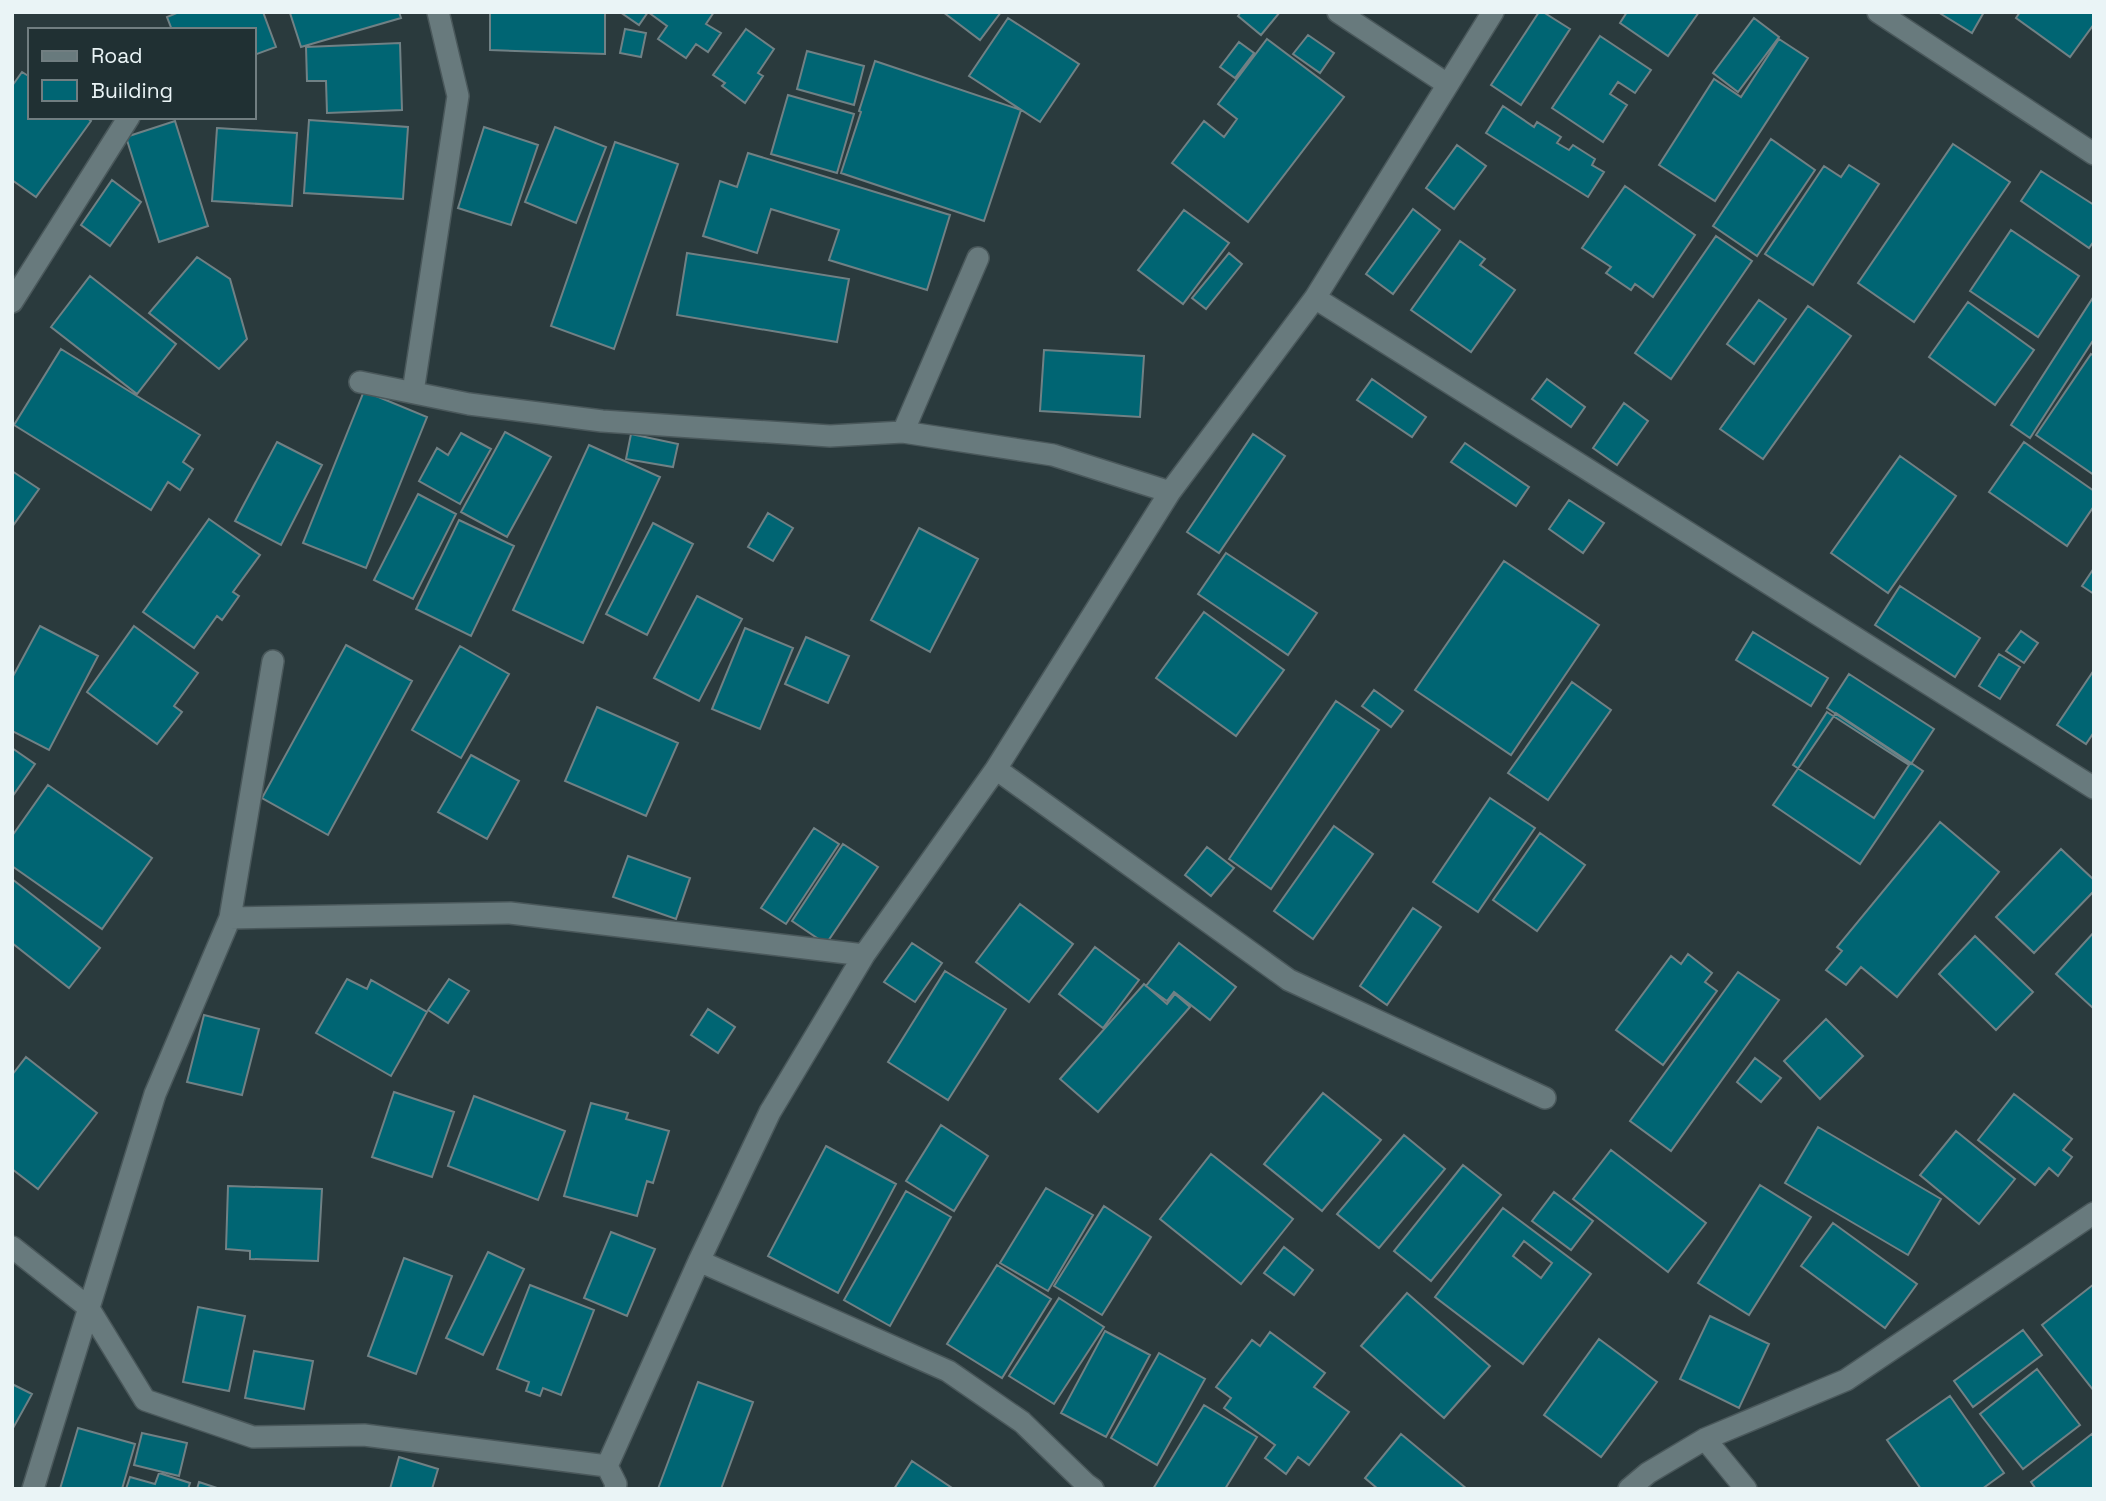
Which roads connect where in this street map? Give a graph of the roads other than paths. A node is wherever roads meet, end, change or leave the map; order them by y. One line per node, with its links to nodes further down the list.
1 (438, 12): 12 (street)
2 (1338, 12): 5 (street)
3 (1493, 12): 5 (street)
4 (1878, 12): 7 (street)
5 (1447, 84): 9 (street)
6 (128, 119): 10 (street)
7 (2094, 154)
8 (978, 258): 13 (street)
9 (1315, 298): 14 (street); 17 (street)
10 (12, 302)
11 (360, 382): 12 (street)
12 (413, 392): 13 (street)
13 (903, 432): 14 (street)
14 (1170, 492): 16 (street)
15 (273, 661): 18 (street)
16 (996, 769): 19 (street); 20 (street)
17 (2094, 788)
18 (230, 918): 19 (street); 24 (street)
19 (864, 955): 23 (street)
20 (1545, 1098)
21 (2094, 1213): 25 (street)
22 (12, 1247): 24 (street)
23 (699, 1261): 26 (street); 29 (street)
24 (88, 1307): 26 (street); 27 (street)
25 (1705, 1439): 30 (street); 31 (street)
26 (607, 1466): 28 (street)
27 (33, 1489)
28 (615, 1489)
29 (1093, 1489)
30 (1629, 1489)
31 (1746, 1489)

